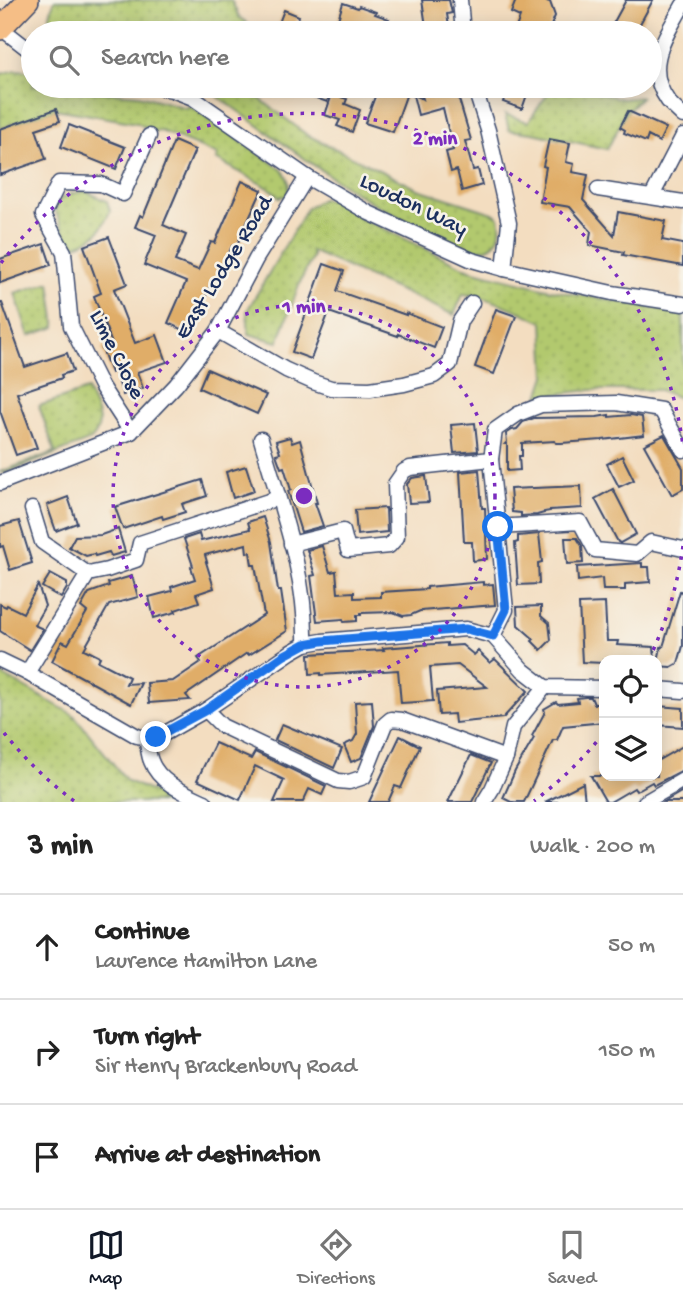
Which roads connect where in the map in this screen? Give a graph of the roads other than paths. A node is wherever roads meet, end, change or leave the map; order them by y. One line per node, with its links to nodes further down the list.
1 (28, 0): 5 (main road)
2 (460, 0): 4 (street)
3 (683, 5): 6 (street)
4 (462, 21)
5 (1, 28): 7 (street)
6 (662, 42)
7 (21, 44)
8 (662, 88): 11 (street)
9 (193, 98): 14 (street, Loudon Way)
10 (478, 98): 18 (street)
11 (683, 116)
12 (149, 136): 22 (street, Lime Close)
13 (683, 136): 16 (street)
14 (307, 177): 18 (street, Loudon Way); 21 (street, East Lodge Road)
15 (598, 189): 16 (street)
16 (652, 196): 17 (street)
17 (683, 202)
18 (504, 269): 20 (street, Loudon Way)
19 (472, 303): 21 (street)
20 (683, 304)
21 (218, 331): 22 (street, East Lodge Road)
22 (131, 432): 26 (street, East Lodge Road)
23 (261, 439): 27 (street)
24 (683, 450): 25 (street)
25 (491, 459): 29 (street); 30 (street)
26 (0, 483)
27 (278, 498): 30 (street); 32 (street)
28 (32, 509): 32 (street)
29 (498, 527): 31 (street); 33 (street)
30 (291, 544): 34 (street)
31 (683, 549)
32 (88, 574): 36 (street)
33 (493, 636): 34 (street); 37 (street)
34 (305, 644): 41 (street)
35 (0, 660): 36 (street)
36 (27, 673): 42 (street)
37 (545, 687): 38 (street); 43 (street)
38 (599, 688)
39 (662, 689): 40 (street)
40 (683, 691)
41 (206, 710): 42 (street); 43 (street)
42 (146, 738): 45 (street)
43 (506, 758): 46 (street)
44 (683, 780): 47 (street)
45 (205, 802)
46 (484, 802)
47 (645, 802)

